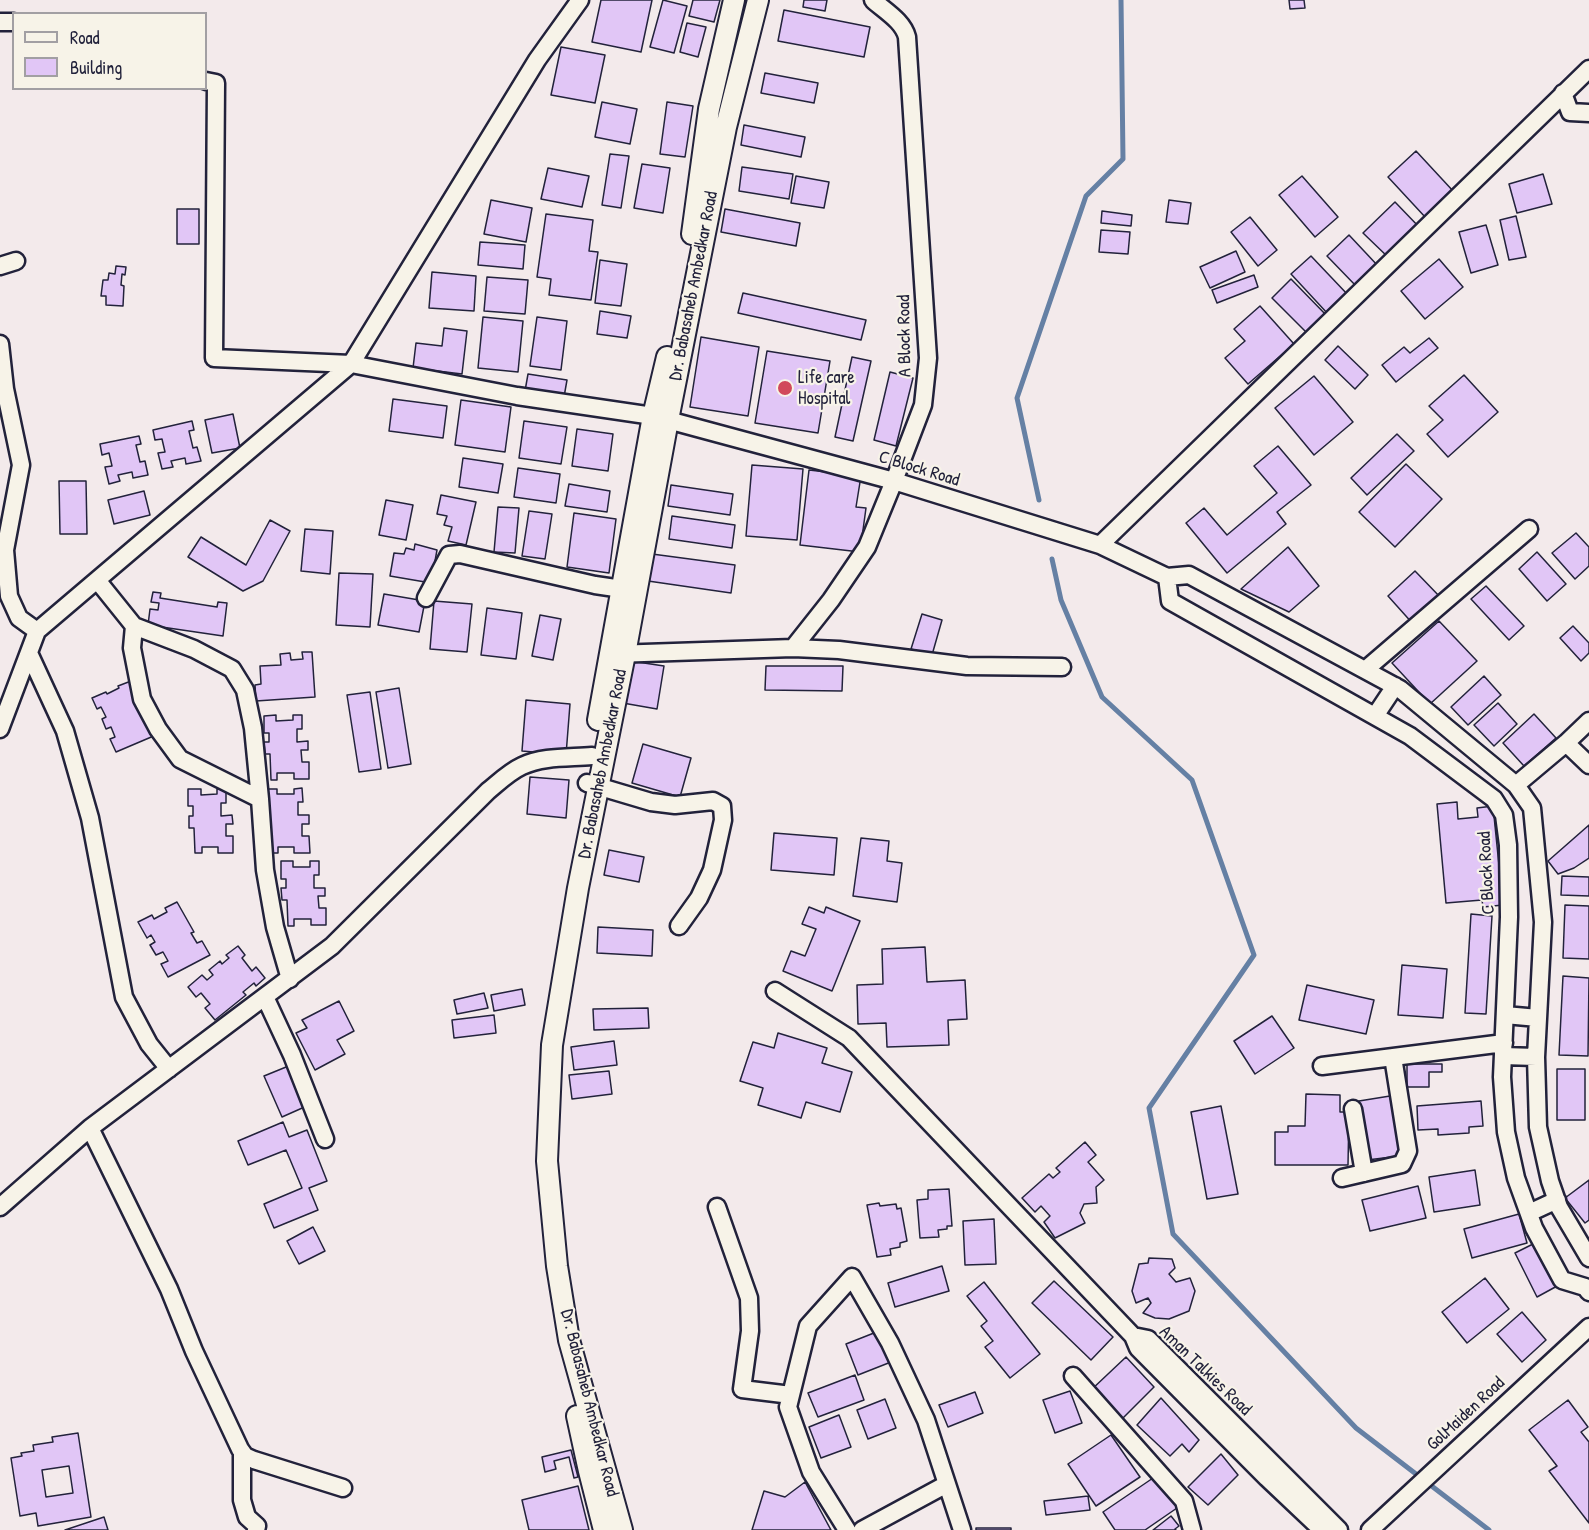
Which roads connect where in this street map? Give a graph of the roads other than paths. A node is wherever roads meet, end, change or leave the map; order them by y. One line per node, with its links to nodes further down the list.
1 (580, 0): 12 (street)
2 (734, 0): 13 (main road, Dr. Babasaheb Ambedkar Road)
3 (758, 0): 13 (main road, Dr. Babasaheb Ambedkar Road)
4 (873, 0): 14 (street, A Block Road)
5 (1589, 69): 7 (street)
6 (207, 81): 12 (street, C Block Road)
7 (1563, 93): 8 (street); 16 (street)
8 (1589, 112)
9 (16, 261): 10 (street)
10 (0, 266)
11 (0, 344): 22 (street)
12 (351, 364): 13 (street, C Block Road); 18 (street)
13 (660, 418): 14 (street, C Block Road); 19 (main road, Dr. Babasaheb Ambedkar Road); 25 (main road, Dr. Babasaheb Ambedkar Road)
14 (894, 481): 16 (street, C Block Road); 23 (street, A Block Road)
15 (1529, 529): 27 (street)
16 (1100, 545): 17 (street, C Block Road)
17 (1167, 577): 27 (street, C Block Road); 29 (street, C Block Road)
18 (97, 580): 21 (street); 22 (street)
19 (622, 589): 20 (street); 25 (main road, Dr. Babasaheb Ambedkar Road)
20 (426, 598)
21 (134, 626): 39 (street); 39 (street)
22 (37, 631): 24 (street)
23 (793, 648): 25 (street); 26 (street)
24 (29, 653): 31 (street); 52 (street)
25 (617, 654): 33 (main road, Dr. Babasaheb Ambedkar Road); 36 (main road, Dr. Babasaheb Ambedkar Road)
26 (1062, 667)
27 (1365, 670): 28 (street, C Block Road)
28 (1395, 686): 29 (street); 35 (street, C Block Road)
29 (1375, 716): 38 (street, C Block Road)
30 (1589, 721): 32 (street)
31 (0, 729)
32 (1566, 743): 34 (street); 37 (street)
33 (592, 756): 36 (main road, Dr. Babasaheb Ambedkar Road); 43 (street)
34 (1589, 765)
35 (1493, 766): 37 (street, C Block Road); 38 (street)
36 (593, 785): 42 (street); 62 (main road, Dr. Babasaheb Ambedkar Road)
37 (1516, 785): 41 (street, C Block Road)
38 (1478, 789): 40 (street, C Block Road)
39 (260, 799): 43 (street)
40 (1506, 835): 41 (street); 46 (street, C Block Road)
41 (1535, 835): 47 (street, C Block Road)
42 (679, 926)
43 (290, 979): 45 (street)
44 (775, 991): 72 (street, Aman Talkies Road)
45 (265, 997): 52 (street); 55 (street)
46 (1504, 1016): 47 (street); 48 (street, C Block Road)
47 (1538, 1018): 50 (street, C Block Road)
48 (1503, 1050): 49 (street); 50 (street); 61 (street, C Block Road)
49 (1393, 1057): 51 (street); 56 (street)
50 (1536, 1057): 58 (street, C Block Road)
51 (1322, 1066)
52 (169, 1069): 54 (street)
53 (1353, 1109): 56 (street)
54 (90, 1128): 60 (street); 69 (street)
55 (325, 1139)
56 (1364, 1173): 57 (street)
57 (1342, 1178)
58 (1557, 1200): 61 (street); 63 (street, C Block Road)
59 (717, 1207): 68 (street)
60 (0, 1208)
61 (1529, 1214): 65 (street, C Block Road)
62 (548, 1224): 74 (main road, Dr. Babasaheb Ambedkar Road); 75 (main road, Dr. Babasaheb Ambedkar Road)
63 (1589, 1258)
64 (1589, 1269): 65 (street, C Block Road)
65 (1587, 1289)
66 (1589, 1327): 82 (street, GolMaiden Road)
67 (1073, 1376): 79 (street)
68 (791, 1395): 70 (street); 76 (street)
69 (242, 1452): 71 (street); 73 (street)
70 (947, 1484): 77 (street); 78 (street)
71 (343, 1488)
72 (1299, 1499): 80 (street, Aman Talkies Road); 81 (street, Aman Talkies Road)
73 (256, 1530)
74 (604, 1530)
75 (621, 1530)
76 (847, 1530)
77 (862, 1530)
78 (962, 1530)
79 (1192, 1530)
80 (1322, 1530)
81 (1339, 1530)
82 (1370, 1530)

